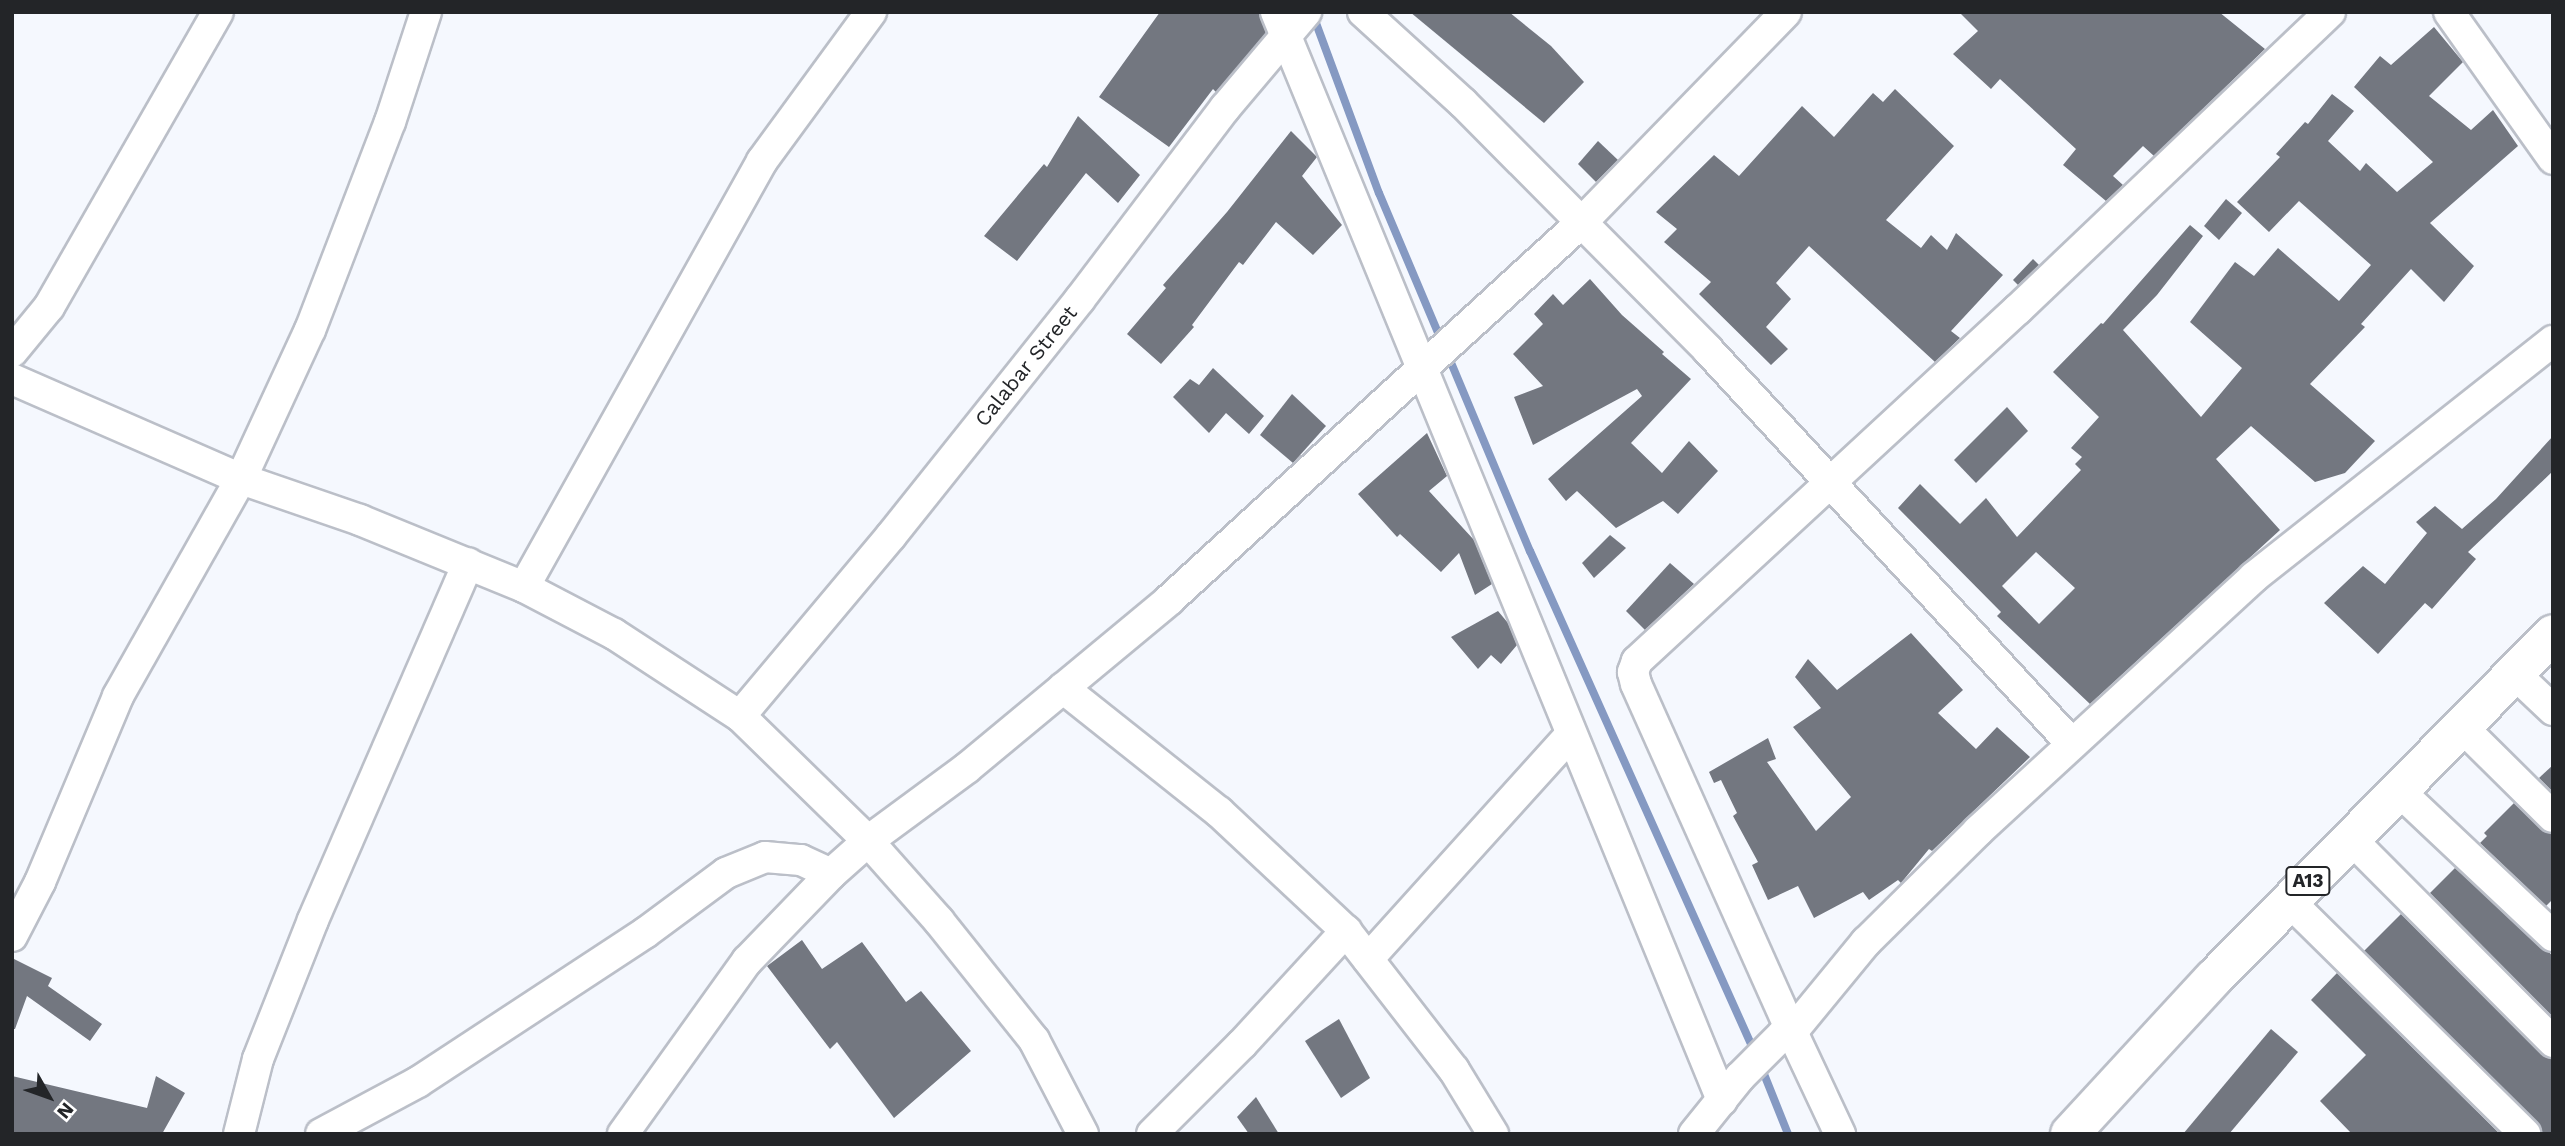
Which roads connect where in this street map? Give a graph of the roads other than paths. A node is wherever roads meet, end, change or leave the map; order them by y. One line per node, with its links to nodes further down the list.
1 (218, 12): 12 (street)
2 (426, 12): 15 (street)
3 (871, 12): 18 (street)
4 (1363, 12): 10 (street)
5 (1786, 12): 10 (street)
6 (2330, 12): 16 (street)
7 (2449, 12): 9 (street)
8 (1290, 22): 13 (street); 23 (street, Calabar Street)
9 (2553, 159)
10 (1583, 221): 13 (street); 16 (street)
11 (2553, 341): 26 (street)
12 (12, 352)
13 (1426, 364): 21 (street); 25 (street)
14 (12, 379): 15 (street)
15 (241, 479): 17 (street); 34 (street)
16 (1832, 481): 26 (street); 37 (street)
17 (468, 563): 18 (street); 40 (street)
18 (524, 587): 23 (street)
19 (2553, 634): 20 (highway, A13)
20 (2514, 673): 22 (street); 24 (highway, A13)
21 (1063, 688): 30 (street); 33 (street)
22 (2553, 710)
23 (740, 716): 30 (street)
24 (2461, 726): 27 (highway, A13); 28 (street)
25 (1571, 734): 36 (street); 39 (street)
26 (2072, 744): 37 (street)
27 (2398, 790): 29 (highway, A13); 35 (street)
28 (2553, 817)
29 (2350, 838): 32 (highway, A13); 38 (street)
30 (868, 841): 31 (street); 43 (street)
31 (831, 874): 41 (street); 42 (street)
32 (2289, 901): 48 (highway, A13); 49 (street)
33 (1346, 931): 36 (street); 44 (street)
34 (12, 936)
35 (2553, 936)
36 (1368, 959): 45 (street)
37 (1791, 1032): 39 (street); 47 (street)
38 (2553, 1042)
39 (1731, 1089): 46 (street)
40 (240, 1134)
41 (321, 1134)
42 (623, 1134)
43 (1083, 1134)
44 (1152, 1134)
45 (1493, 1134)
46 (1694, 1134)
47 (1840, 1134)
48 (2070, 1134)
49 (2525, 1134)

